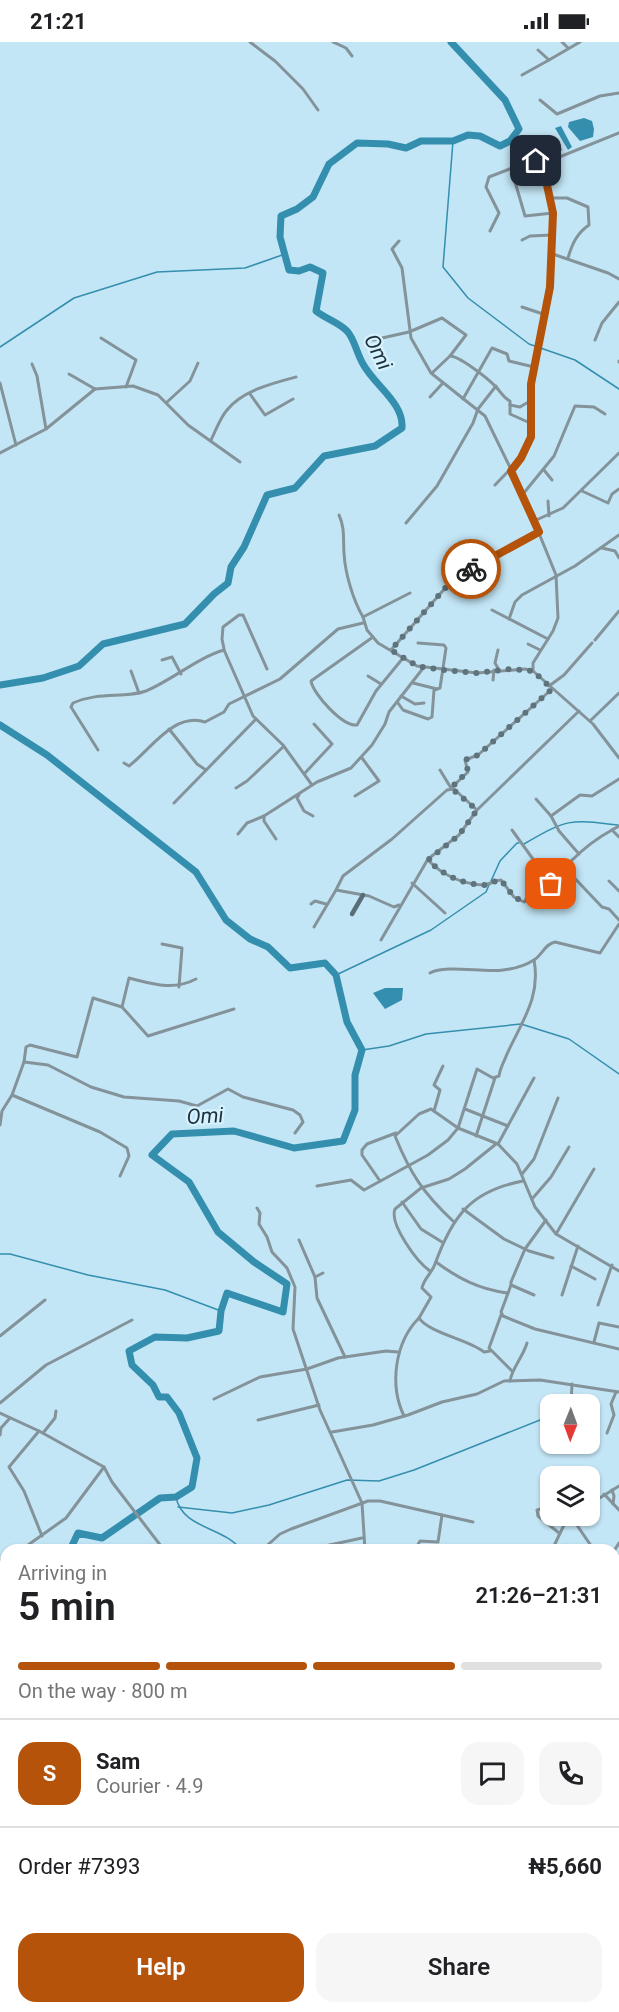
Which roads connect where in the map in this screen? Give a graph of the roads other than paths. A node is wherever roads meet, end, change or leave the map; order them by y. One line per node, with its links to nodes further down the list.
1 (250, 42): 12 (street)
2 (333, 42): 7 (street)
3 (562, 42): 5 (street)
4 (580, 42): 5 (street)
5 (568, 48): 8 (street)
6 (538, 50): 8 (street)
7 (352, 56)
8 (549, 60): 9 (street)
9 (522, 75)
10 (619, 93): 11 (street)
11 (540, 100)
12 (318, 110)
13 (619, 133): 14 (street)
14 (547, 162): 15 (street); 16 (street)
15 (511, 168): 17 (street); 18 (street)
16 (550, 198): 17 (street); 23 (street)
17 (553, 213): 19 (street)
18 (490, 231)
19 (552, 235): 20 (street); 22 (street)
20 (522, 240)
21 (399, 241): 28 (street)
22 (550, 253): 23 (street); 27 (street)
23 (568, 258): 24 (street)
24 (619, 279)
25 (619, 302): 31 (street)
26 (522, 307): 27 (street)
27 (543, 314): 35 (street)
28 (409, 332): 30 (street); 32 (street); 38 (street)
29 (101, 338): 43 (street)
30 (373, 340)
31 (595, 340)
32 (450, 356): 36 (street); 38 (street)
33 (198, 363): 50 (street)
34 (32, 364): 55 (street)
35 (534, 367): 36 (street); 49 (street)
36 (480, 372): 42 (street); 48 (street)
37 (69, 374): 44 (street)
38 (431, 374): 41 (street)
39 (296, 376): 45 (street)
40 (0, 382): 57 (street)
41 (442, 384): 46 (street); 48 (street)
42 (496, 386): 51 (street); 52 (street)
43 (126, 387): 44 (street); 50 (street)
44 (95, 389): 55 (street)
45 (250, 394): 47 (street); 56 (street)
46 (430, 397)
47 (293, 399)
48 (463, 399): 52 (street)
49 (531, 401): 51 (street); 54 (street)
50 (167, 402): 56 (street)
51 (510, 405): 54 (street)
52 (478, 409): 62 (street); 72 (street)
53 (605, 414): 61 (street)
54 (530, 423): 62 (street)
55 (46, 429): 57 (street)
56 (211, 440): 60 (street)
57 (16, 445): 58 (street)
58 (0, 453)
59 (619, 453): 66 (street)
60 (240, 462)
61 (544, 470): 63 (street); 67 (street)
62 (511, 471): 64 (street); 67 (street)
63 (552, 480)
64 (495, 485)
65 (619, 489): 66 (street)
66 (582, 491): 70 (street)
67 (523, 494): 71 (street)
68 (548, 501): 70 (street)
69 (339, 515): 81 (street)
70 (549, 516): 71 (street)
71 (534, 521): 73 (street)
72 (406, 523)
73 (539, 532): 77 (street); 89 (street)
74 (619, 535): 75 (street)
75 (600, 548): 76 (street); 77 (street)
76 (619, 558)
77 (556, 575): 82 (street); 85 (street)
78 (410, 593): 81 (street)
79 (492, 610): 82 (street)
80 (619, 611): 107 (street)
81 (363, 617): 83 (street)
82 (509, 619): 85 (street)
83 (363, 623): 84 (street); 112 (street)
84 (372, 636): 89 (street); 106 (street)
85 (548, 639): 91 (street)
86 (418, 644): 98 (street)
87 (528, 644): 91 (street)
88 (224, 650): 96 (street); 102 (street); 112 (street)
89 (391, 650): 92 (street)
90 (498, 650): 99 (street)
91 (540, 650): 94 (street)
92 (404, 658): 95 (street); 106 (street)
93 (162, 660): 102 (street)
94 (532, 663): 97 (street); 101 (street)
95 (424, 667): 98 (street); 105 (street)
96 (267, 669)
97 (525, 669): 99 (street); 101 (street)
98 (443, 670): 99 (street); 108 (street)
99 (496, 670): 104 (street)
100 (131, 671): 109 (street)
101 (533, 671): 107 (street)
102 (181, 674): 109 (street)
103 (368, 676): 106 (street)
104 (493, 680)
105 (413, 683): 108 (street); 111 (street)
106 (381, 684)
107 (551, 688): 116 (street); 133 (street)
108 (437, 689): 117 (street)
109 (139, 693): 123 (street)
110 (619, 693): 119 (street)
111 (401, 696): 113 (street); 115 (street)
112 (245, 697): 118 (street); 121 (street)
113 (398, 703): 117 (street); 124 (street)
114 (424, 703): 115 (street)
115 (415, 704): 117 (street)
116 (579, 711): 119 (street); 138 (street)
117 (414, 713)
118 (256, 719): 122 (street); 127 (street)
119 (590, 721): 125 (street)
120 (314, 724): 129 (street)
121 (170, 729): 126 (street); 127 (street)
122 (283, 745): 129 (street); 132 (street)
123 (98, 750)
124 (362, 758): 131 (street); 135 (street)
125 (619, 758)
126 (124, 763)
127 (206, 770): 137 (street)
128 (440, 770): 133 (street)
129 (305, 773): 131 (street)
130 (619, 780): 141 (street)
131 (311, 783): 134 (street)
132 (236, 788)
133 (451, 788): 138 (street); 154 (street)
134 (300, 793): 139 (street); 140 (street)
135 (355, 796)
136 (536, 799): 141 (street)
137 (174, 803)
138 (477, 810): 149 (street)
139 (264, 816): 145 (street); 147 (street)
140 (313, 816)
141 (551, 816): 148 (street)
142 (619, 826): 144 (street)
143 (512, 830): 153 (street)
144 (612, 830): 146 (street); 148 (street)
145 (238, 834)
146 (619, 837)
147 (276, 839)
148 (579, 854): 150 (street)
149 (428, 860): 152 (street); 153 (street)
150 (565, 868): 153 (street); 162 (street)
151 (609, 881): 155 (street)
152 (412, 883): 159 (street); 160 (street)
153 (551, 884)
154 (336, 890): 156 (street); 158 (street)
155 (619, 891)
156 (363, 895): 159 (street); 161 (street)
157 (311, 904): 158 (street)
158 (326, 904): 163 (street)
159 (400, 904): 164 (street)
160 (445, 913)
161 (351, 914)
162 (619, 922): 166 (street)
163 (314, 927)
164 (381, 940)
165 (162, 944): 169 (street)
166 (534, 960): 167 (street); 174 (street)
167 (430, 973)
168 (196, 979): 169 (street)
169 (179, 987): 170 (street)
170 (122, 1006): 171 (street); 172 (street)
171 (234, 1010)
172 (24, 1062): 176 (street); 185 (street)
173 (443, 1066): 180 (street)
174 (495, 1078): 178 (street); 181 (street)
175 (534, 1078): 183 (street)
176 (12, 1095): 179 (street); 193 (street)
177 (558, 1098): 192 (street)
178 (465, 1109): 181 (street); 184 (street)
179 (1, 1110): 182 (street)
180 (434, 1111): 184 (street); 186 (street)
181 (482, 1117): 183 (street); 187 (street)
182 (0, 1125)
183 (510, 1125): 188 (street)
184 (459, 1128): 187 (street); 190 (street)
185 (294, 1133)
186 (396, 1133): 190 (street); 195 (street)
187 (476, 1136): 188 (street)
188 (497, 1144): 192 (street); 197 (street)
189 (569, 1147): 198 (street)
190 (408, 1166): 195 (street); 197 (street)
191 (594, 1169): 204 (street)
192 (522, 1175): 194 (street)
193 (120, 1176)
194 (523, 1181): 198 (street); 201 (street)
195 (380, 1182): 196 (street)
196 (317, 1186)
197 (421, 1188): 199 (street); 203 (street)
198 (532, 1199): 202 (street)
199 (402, 1202): 206 (street); 213 (street)
200 (257, 1208): 235 (street)
201 (463, 1209): 203 (street); 208 (street)
202 (546, 1220): 204 (street); 208 (street)
203 (453, 1221): 206 (street)
204 (556, 1234): 207 (street)
205 (299, 1240): 216 (street)
206 (442, 1242): 210 (street)
207 (578, 1246): 211 (street); 212 (street)
208 (525, 1249): 209 (street); 218 (street)
209 (553, 1258)
210 (436, 1262): 213 (street); 219 (street)
211 (612, 1265): 214 (street); 223 (street)
212 (571, 1266): 217 (street); 221 (street)
213 (430, 1271): 225 (street)
214 (619, 1271)
215 (323, 1273): 216 (street)
216 (315, 1277): 234 (street)
217 (595, 1279)
218 (511, 1285): 219 (street); 220 (street)
219 (507, 1293): 224 (street)
220 (534, 1294)
221 (562, 1295)
222 (45, 1300): 228 (street)
223 (598, 1305)
224 (501, 1315): 229 (street); 232 (street)
225 (419, 1318): 232 (street); 233 (street)
226 (132, 1320): 242 (street)
227 (619, 1327): 229 (street)
228 (0, 1336)
229 (594, 1342): 231 (street)
230 (527, 1343): 236 (street)
231 (619, 1349)
232 (490, 1351): 236 (street)
233 (398, 1352): 234 (street); 246 (street)
234 (345, 1357): 235 (street)
235 (307, 1369): 241 (street); 243 (street)
236 (512, 1371): 237 (street)
237 (510, 1381): 238 (street); 246 (street)
238 (572, 1384): 239 (street); 240 (street)
239 (618, 1391): 251 (street)
240 (572, 1394)
241 (214, 1399)
242 (0, 1403)
243 (318, 1405): 248 (street); 250 (street)
244 (56, 1411): 249 (street)
245 (0, 1413): 247 (street)
246 (404, 1416): 250 (street)
247 (10, 1418): 249 (street); 252 (street)
248 (258, 1420)
249 (41, 1432): 253 (street); 267 (street)
250 (332, 1432): 258 (street)
251 (607, 1433)
252 (0, 1436)
253 (104, 1467): 267 (street); 270 (street)
254 (619, 1486): 255 (street)
255 (612, 1490): 256 (street); 259 (street)
256 (604, 1494): 257 (street); 259 (street)
257 (600, 1497)
258 (362, 1503): 261 (street); 268 (street); 271 (street)
259 (612, 1504): 260 (street)
260 (619, 1510)
261 (442, 1515): 262 (street); 274 (street)
262 (473, 1522)
263 (551, 1526): 266 (street)
264 (565, 1526): 266 (street)
265 (578, 1526): 276 (street)
266 (559, 1533): 275 (street)
267 (42, 1536): 269 (street)
268 (362, 1538): 272 (street); 273 (street)
269 (30, 1544)
270 (160, 1544)
271 (270, 1544)
272 (331, 1544)
273 (364, 1544)
274 (418, 1544)
275 (554, 1544)
276 (590, 1544)

